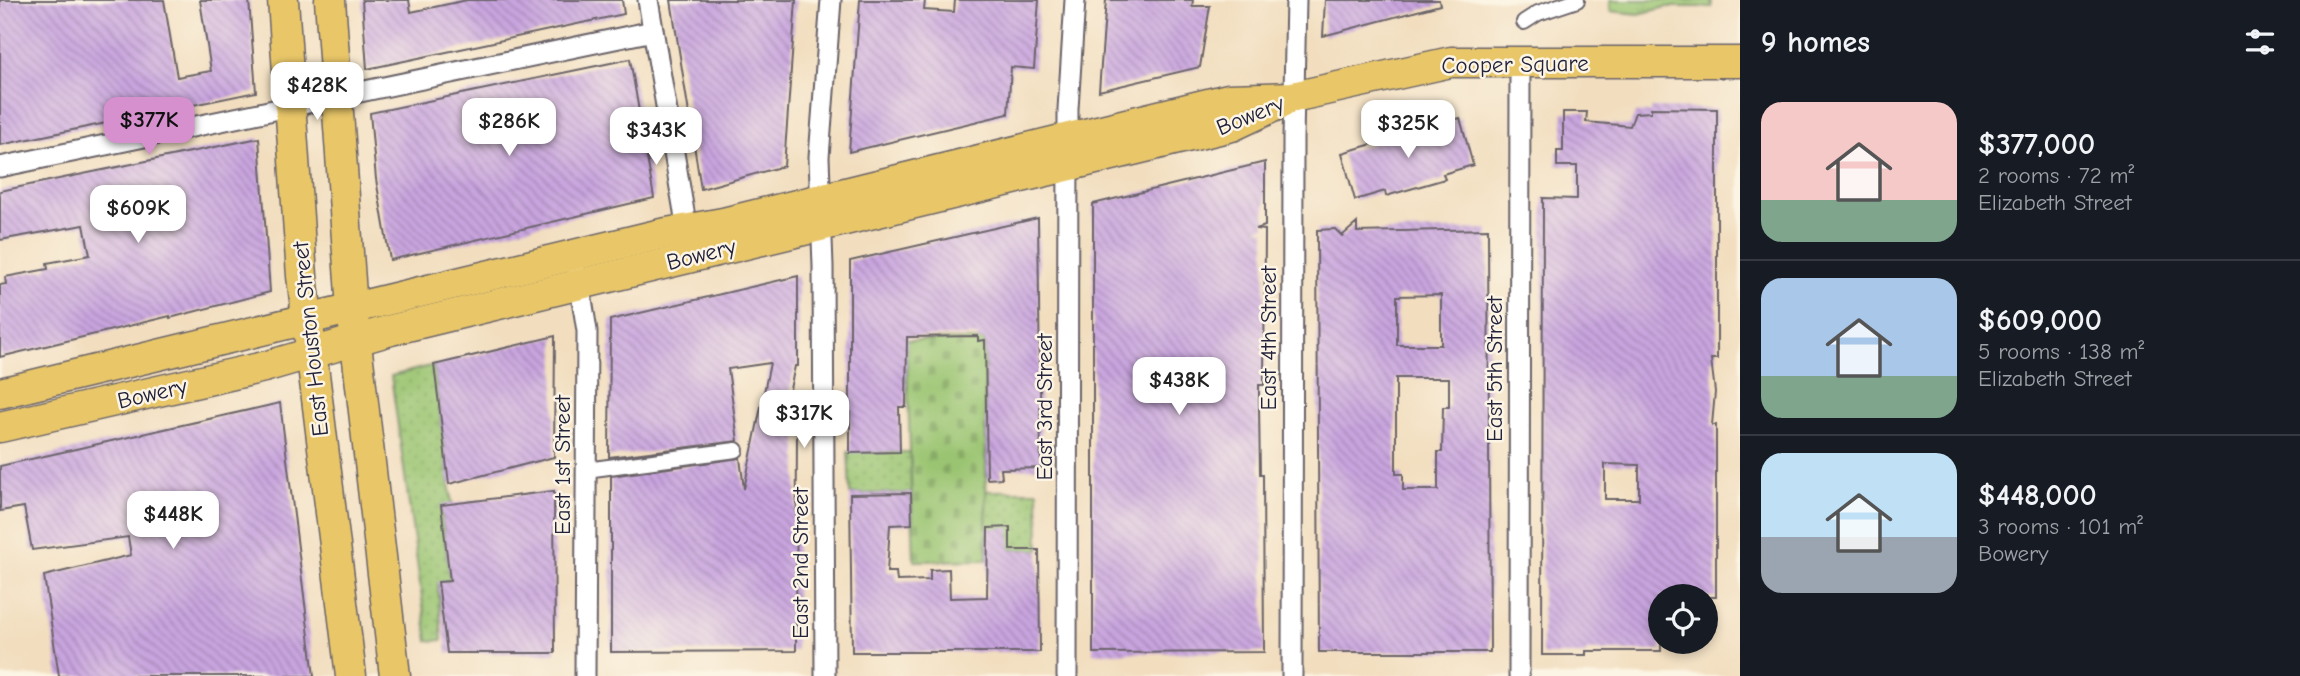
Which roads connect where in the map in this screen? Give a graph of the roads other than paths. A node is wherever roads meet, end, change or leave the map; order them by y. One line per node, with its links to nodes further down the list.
1 (283, 0): 14 (main road, East Houston Street)
2 (330, 0): 12 (main road, East Houston Street)
3 (648, 0): 9 (street)
4 (831, 0): 17 (street, East 2nd Street)
5 (1075, 0): 15 (street, East 3rd Street)
6 (1296, 0): 13 (street, East 4th Street)
7 (1577, 0): 8 (street, Cooper Square)
8 (1524, 22)
9 (653, 30): 12 (street); 18 (street)
10 (1520, 62): 11 (main road, Cooper Square); 13 (main road, Cooper Square); 34 (street, East 5th Street)
11 (1740, 62)
12 (337, 97): 14 (street); 20 (main road, East Houston Street)
13 (1293, 97): 15 (main road, Bowery); 33 (street, East 4th Street)
14 (290, 107): 16 (street); 21 (main road, East Houston Street)
15 (1069, 151): 17 (main road, Bowery); 32 (street, East 3rd Street)
16 (0, 167)
17 (822, 211): 18 (main road, Bowery); 31 (street, East 2nd Street)
18 (689, 243): 19 (main road, Bowery)
19 (577, 270): 20 (main road, Bowery); 22 (main road, Bowery); 27 (street, East 1st Street)
20 (352, 309): 21 (main road, Bowery); 22 (main road, East Houston Street)
21 (306, 320): 23 (main road, East Houston Street); 24 (main road, Bowery)
22 (356, 340): 23 (main road, Bowery); 29 (main road, East Houston Street)
23 (310, 353): 25 (main road, Bowery); 28 (main road, East Houston Street)
24 (0, 393)
25 (0, 428)
26 (736, 450): 27 (street)
27 (586, 470): 30 (street, East 1st Street)
28 (351, 676)
29 (395, 676)
30 (585, 676)
31 (825, 676)
32 (1067, 676)
33 (1292, 676)
34 (1519, 676)

